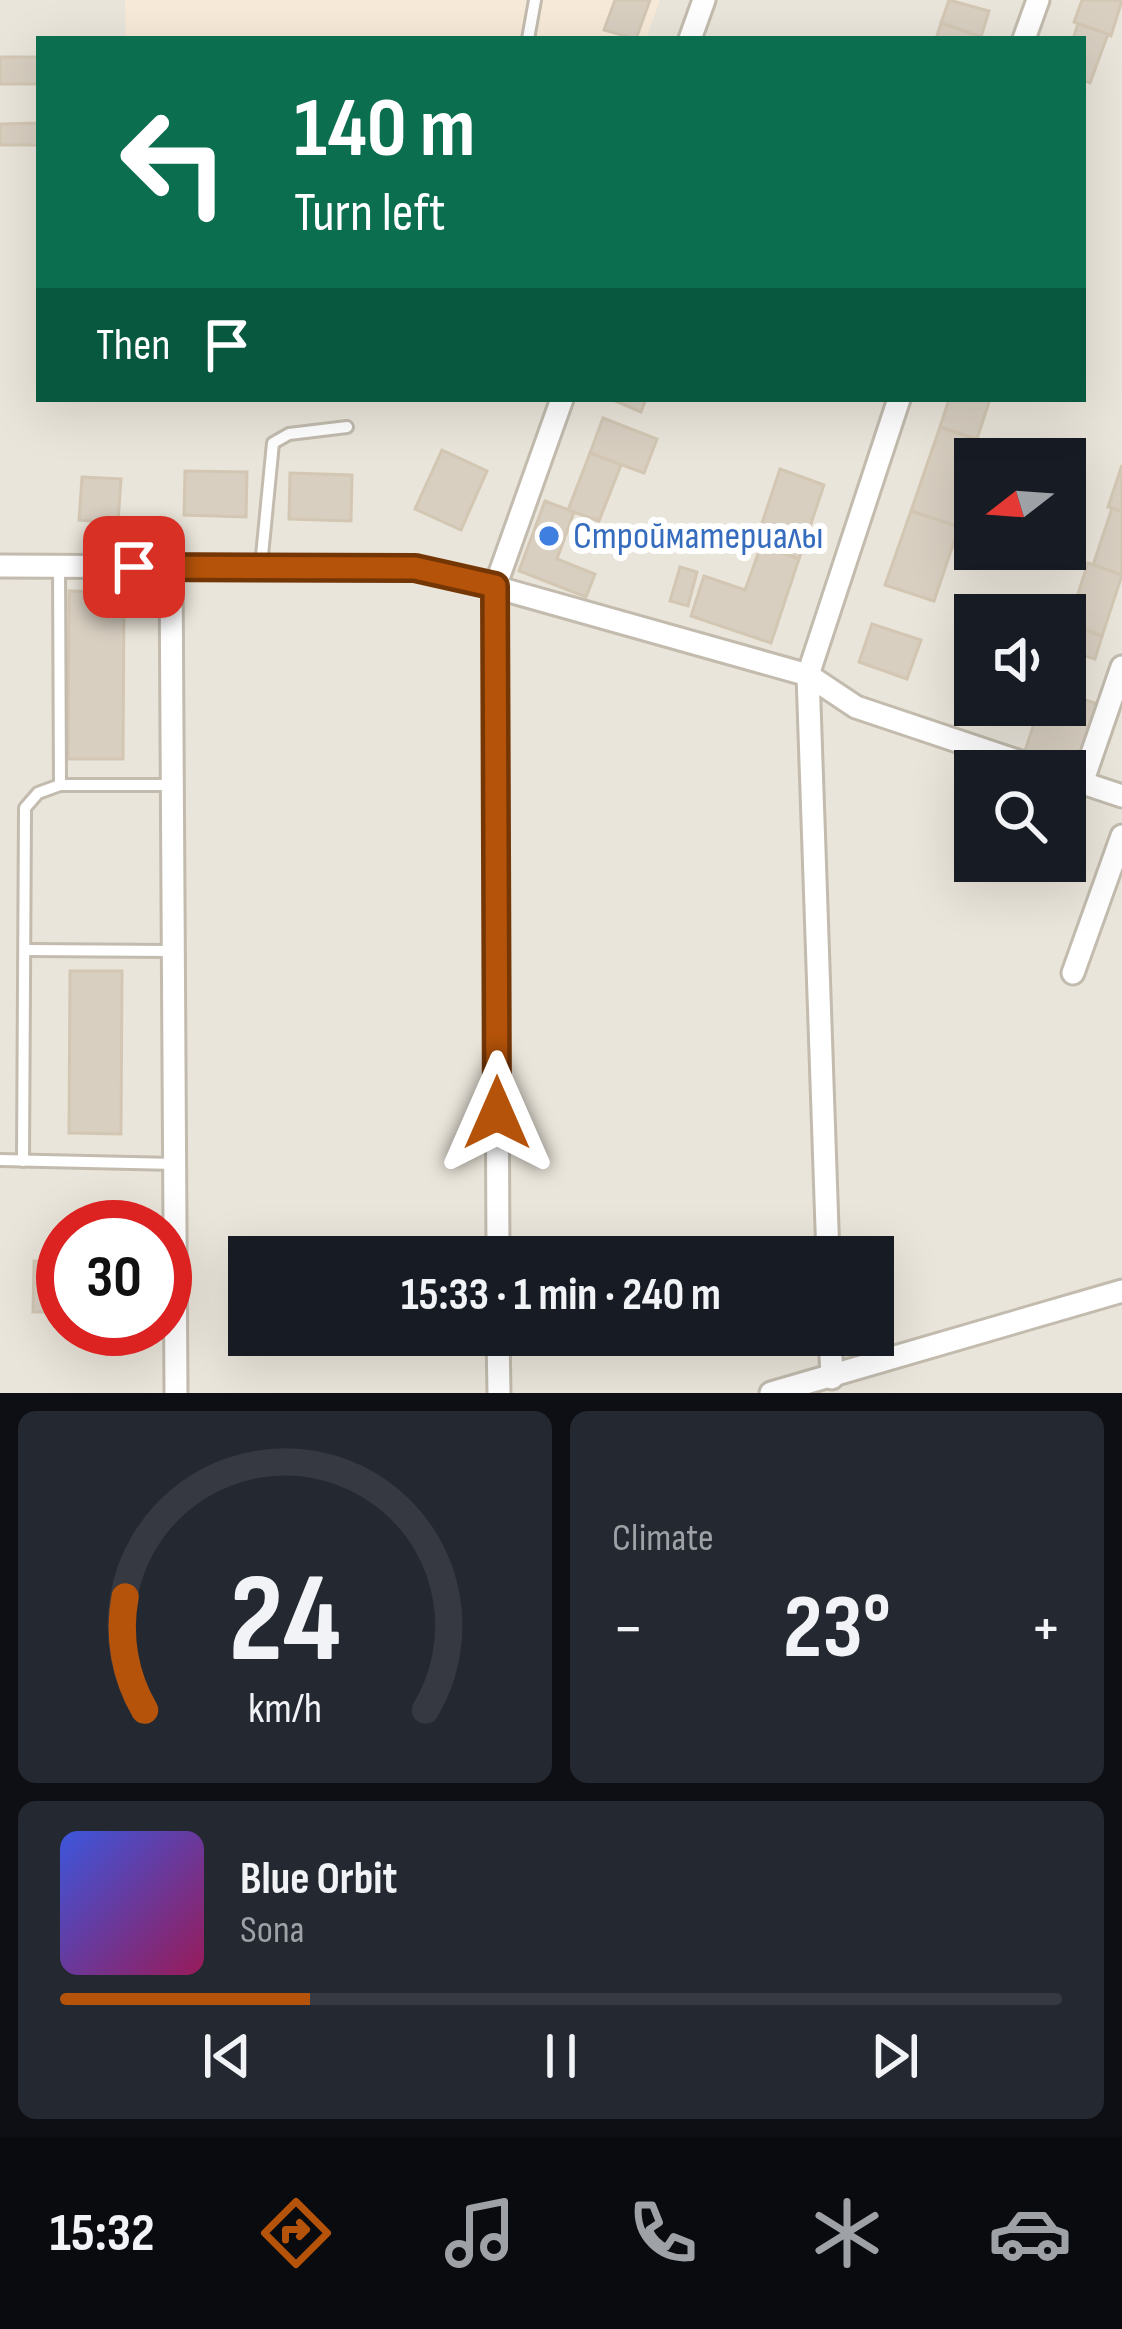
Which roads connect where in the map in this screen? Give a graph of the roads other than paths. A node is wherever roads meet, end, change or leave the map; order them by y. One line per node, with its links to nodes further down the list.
1 (535, 0): 4 (lane)
2 (704, 0): 5 (street)
3 (1038, 0): 6 (street)
4 (529, 36)
5 (691, 36)
6 (1025, 36)
7 (561, 402): 14 (street)
8 (898, 402): 16 (street)
9 (346, 427): 13 (lane)
10 (0, 566): 11 (street)
11 (59, 566): 12 (street); 20 (lane)
12 (171, 567): 13 (street); 21 (street)
13 (260, 568): 14 (street)
14 (495, 586): 16 (street); 30 (street)
15 (1122, 667): 18 (street)
16 (808, 676): 17 (street); 31 (street)
17 (984, 750)
18 (1086, 750)
19 (1086, 784): 22 (street)
20 (60, 785): 21 (lane); 24 (lane)
21 (172, 785): 25 (street)
22 (1122, 796)
23 (1122, 836): 26 (street)
24 (26, 950): 25 (lane); 28 (lane)
25 (173, 951): 29 (street)
26 (1073, 973)
27 (0, 1160): 28 (lane)
28 (23, 1161): 29 (lane)
29 (175, 1164): 36 (street)
30 (498, 1236)
31 (827, 1236)
32 (1122, 1292): 35 (street)
33 (498, 1356): 37 (street)
34 (831, 1356): 35 (street)
35 (832, 1378): 38 (street)
36 (176, 1393)
37 (499, 1393)
38 (771, 1393)

